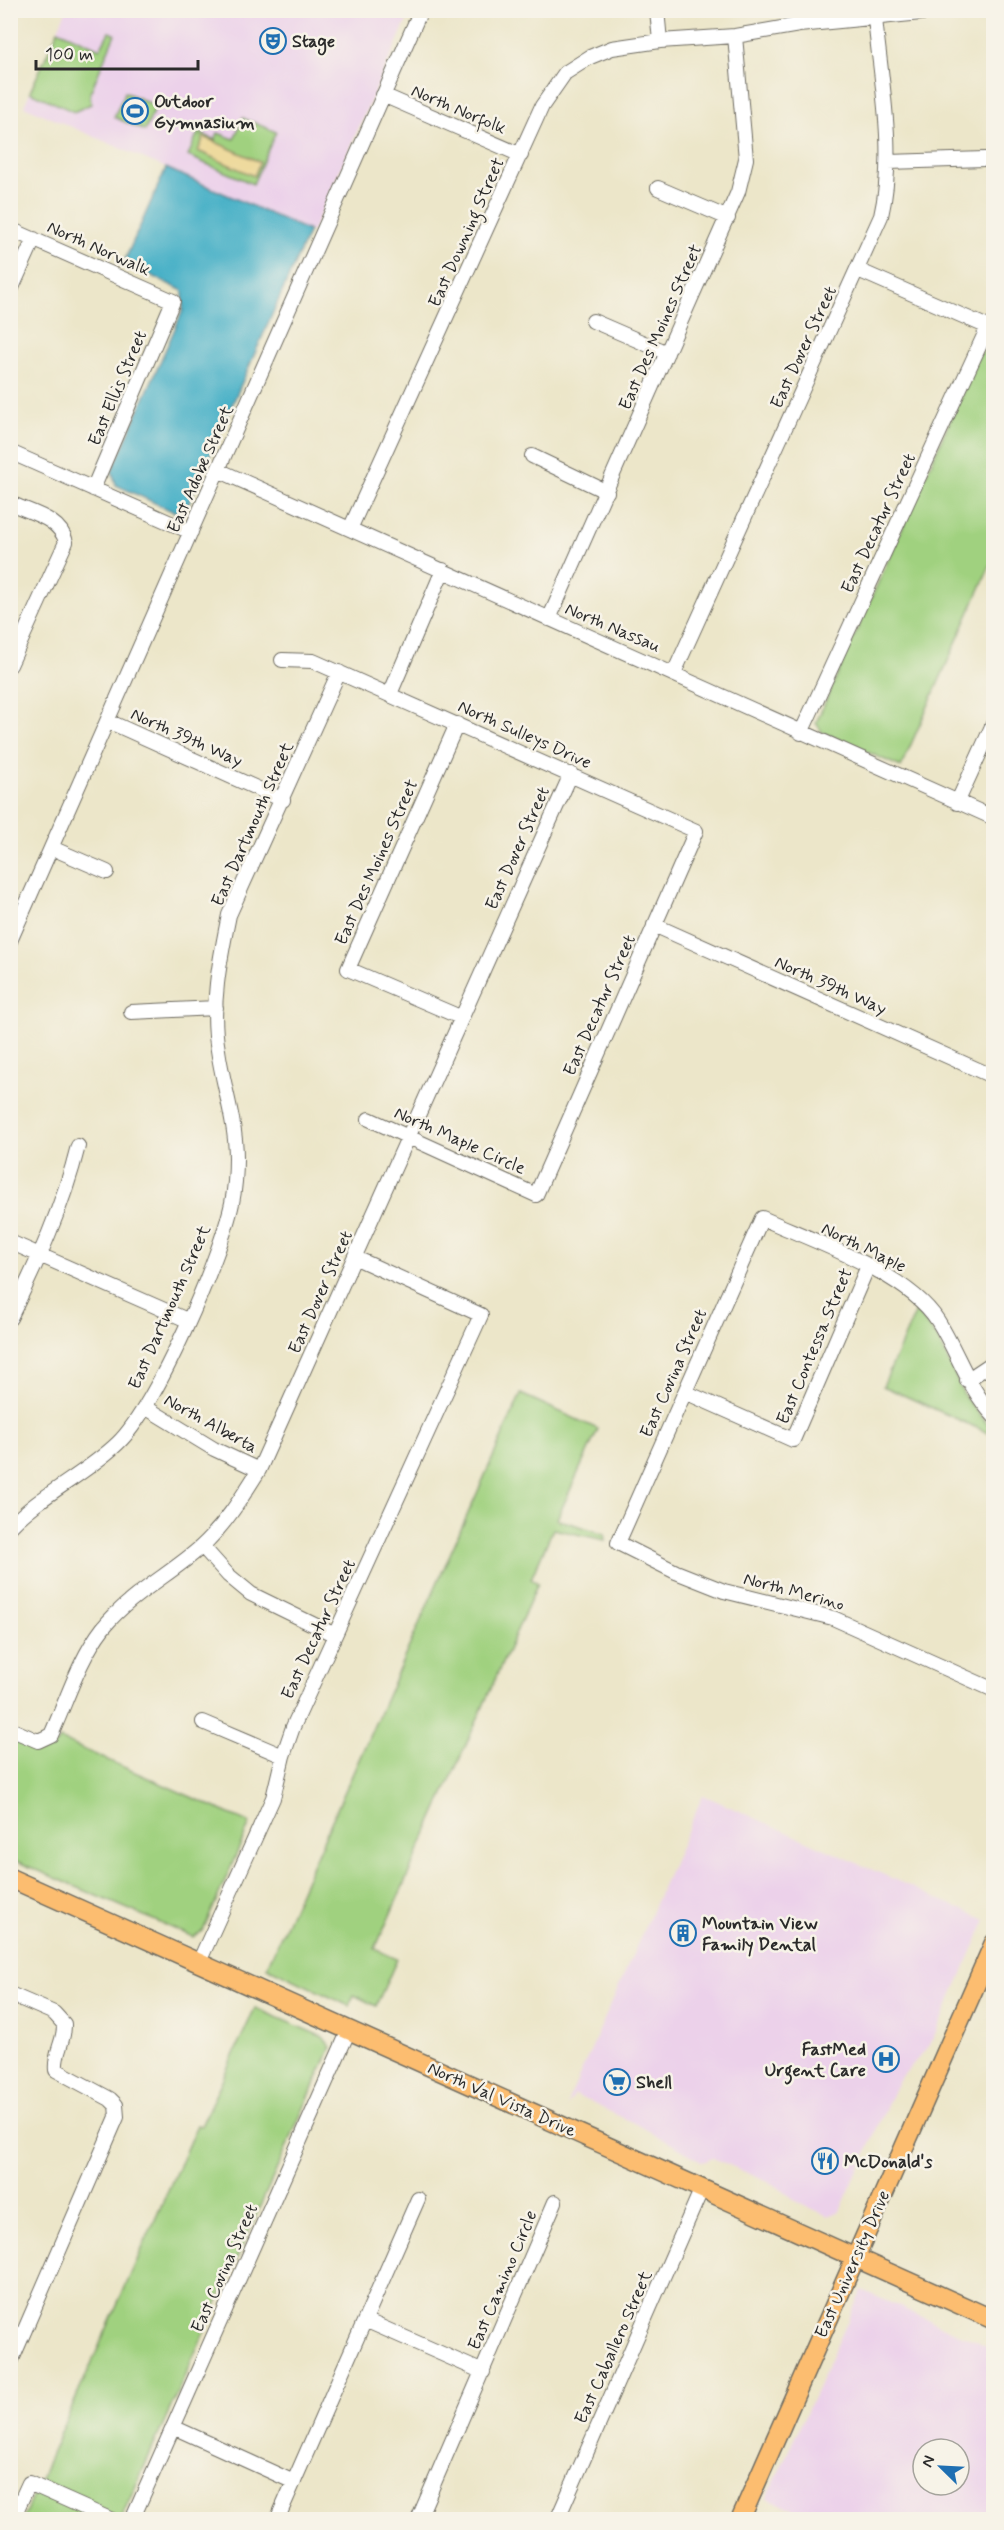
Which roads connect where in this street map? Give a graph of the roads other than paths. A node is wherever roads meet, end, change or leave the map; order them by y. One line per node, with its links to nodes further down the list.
1 (421, 10): 9 (street, East Adobe Street)
2 (657, 10): 8 (street)
3 (798, 10): 6 (street)
4 (944, 11): 5 (street, East Downing Street)
5 (875, 18): 6 (street, East Downing Street); 12 (street, East Dover Street)
6 (799, 25): 7 (street, East Downing Street)
7 (735, 36): 8 (street, East Downing Street); 14 (street, East Des Moines Street)
8 (660, 41): 10 (street, East Downing Street)
9 (383, 95): 10 (street, North Norfolk); 24 (street, East Adobe Street)
10 (521, 155): 28 (street, East Downing Street)
11 (985, 159): 12 (street)
12 (888, 162): 17 (street, East Dover Street)
13 (658, 188): 14 (street)
14 (728, 218): 21 (street, East Des Moines Street)
15 (10, 229): 16 (street, North Norwalk)
16 (34, 239): 18 (street); 19 (street, North Norwalk)
17 (858, 270): 35 (street, East Dover Street); 40 (street, East Decatur Street)
18 (10, 292)
19 (173, 301): 25 (street, East Ellis Street)
20 (593, 321): 21 (street)
21 (667, 354): 26 (street, East Des Moines Street)
22 (10, 452): 25 (street)
23 (532, 456): 26 (street)
24 (218, 471): 28 (street, North Nassau); 29 (street, East Adobe Street)
25 (93, 489): 29 (street)
26 (607, 492): 31 (street, East Des Moines Street)
27 (10, 503): 33 (street)
28 (350, 529): 30 (street, North Nassau)
29 (191, 532): 37 (street, East Adobe Street)
30 (443, 570): 31 (street, North Nassau); 36 (street)
31 (549, 619): 35 (street, North Nassau)
32 (282, 660): 34 (street, North Sulleys Drive)
33 (10, 665)
34 (339, 672): 36 (street, North Sulleys Drive); 42 (street, East Dartmouth Street)
35 (674, 673): 40 (street, North Nassau)
36 (390, 694): 39 (street, North Sulleys Drive)
37 (110, 722): 42 (street, North 39th Way); 46 (street, East Adobe Street)
38 (993, 722): 43 (street)
39 (457, 724): 41 (street, North Sulleys Drive); 52 (street, East Des Moines Street)
40 (801, 733): 43 (street, North Nassau)
41 (571, 774): 45 (street, North Sulleys Drive); 52 (street, East Dover Street)
42 (283, 800): 50 (street, East Dartmouth Street)
43 (957, 803): 44 (street, North Nassau)
44 (993, 818)
45 (696, 831): 48 (street, East Decatur Street)
46 (52, 848): 47 (street); 49 (street, East Adobe Street)
47 (107, 872)
48 (654, 925): 53 (street, North 39th Way); 57 (street, East Decatur Street)
49 (10, 941)
50 (216, 1008): 51 (street); 64 (street, East Dartmouth Street)
51 (130, 1012)
52 (460, 1017): 55 (street, East Dover Street)
53 (993, 1077)
54 (369, 1119): 55 (street, North Maple Circle)
55 (408, 1137): 57 (street, North Maple Circle); 61 (street, East Dover Street)
56 (78, 1146): 60 (street)
57 (536, 1195)
58 (762, 1218): 62 (street, North Maple); 67 (street, East Covina Street)
59 (10, 1242): 60 (street)
60 (41, 1256): 63 (street); 64 (street)
61 (356, 1258): 70 (street, East Dover Street); 74 (street, East Decatur Street)
62 (868, 1266): 66 (street, North Maple); 67 (street, East Contessa Street)
63 (10, 1318)
64 (187, 1320): 68 (street, East Dartmouth Street)
65 (993, 1362): 66 (street)
66 (967, 1380): 69 (street, North Maple)
67 (685, 1392): 72 (street, East Covina Street)
68 (145, 1407): 70 (street, North Alberta); 71 (street, East Dartmouth Street)
69 (993, 1416)
70 (259, 1470): 73 (street, East Dover Street)
71 (10, 1527)
72 (618, 1543): 75 (street, North Merino)
73 (202, 1546): 74 (street); 77 (street, East Dover Street)
74 (335, 1635): 78 (street, East Decatur Street)
75 (993, 1690)
76 (203, 1722): 78 (street)
77 (10, 1729)
78 (283, 1756): 81 (street, East Decatur Street)
79 (10, 1878): 81 (main road, North Val Vista Drive)
80 (993, 1943): 87 (main road, East University Drive)
81 (199, 1962): 83 (main road, North Val Vista Drive)
82 (10, 1994): 90 (street)
83 (349, 2030): 84 (main road, North Val Vista Drive); 92 (street, East Covina Street)
84 (702, 2188): 87 (main road, North Val Vista Drive); 99 (street, East Caballero Street)
85 (418, 2199): 88 (street)
86 (555, 2202): 91 (street, East Camino Circle)
87 (855, 2257): 89 (main road, North Val Vista Drive); 100 (main road, East University Drive)
88 (365, 2320): 91 (street); 93 (street)
89 (993, 2320)
90 (10, 2364)
91 (483, 2372): 98 (street, East Camino Circle)
92 (173, 2427): 93 (street); 96 (street, East Covina Street)
93 (294, 2482): 97 (street)
94 (12, 2520): 95 (street)
95 (112, 2520)
96 (132, 2520)
97 (277, 2520)
98 (418, 2520)
99 (557, 2520)
100 (740, 2520)

